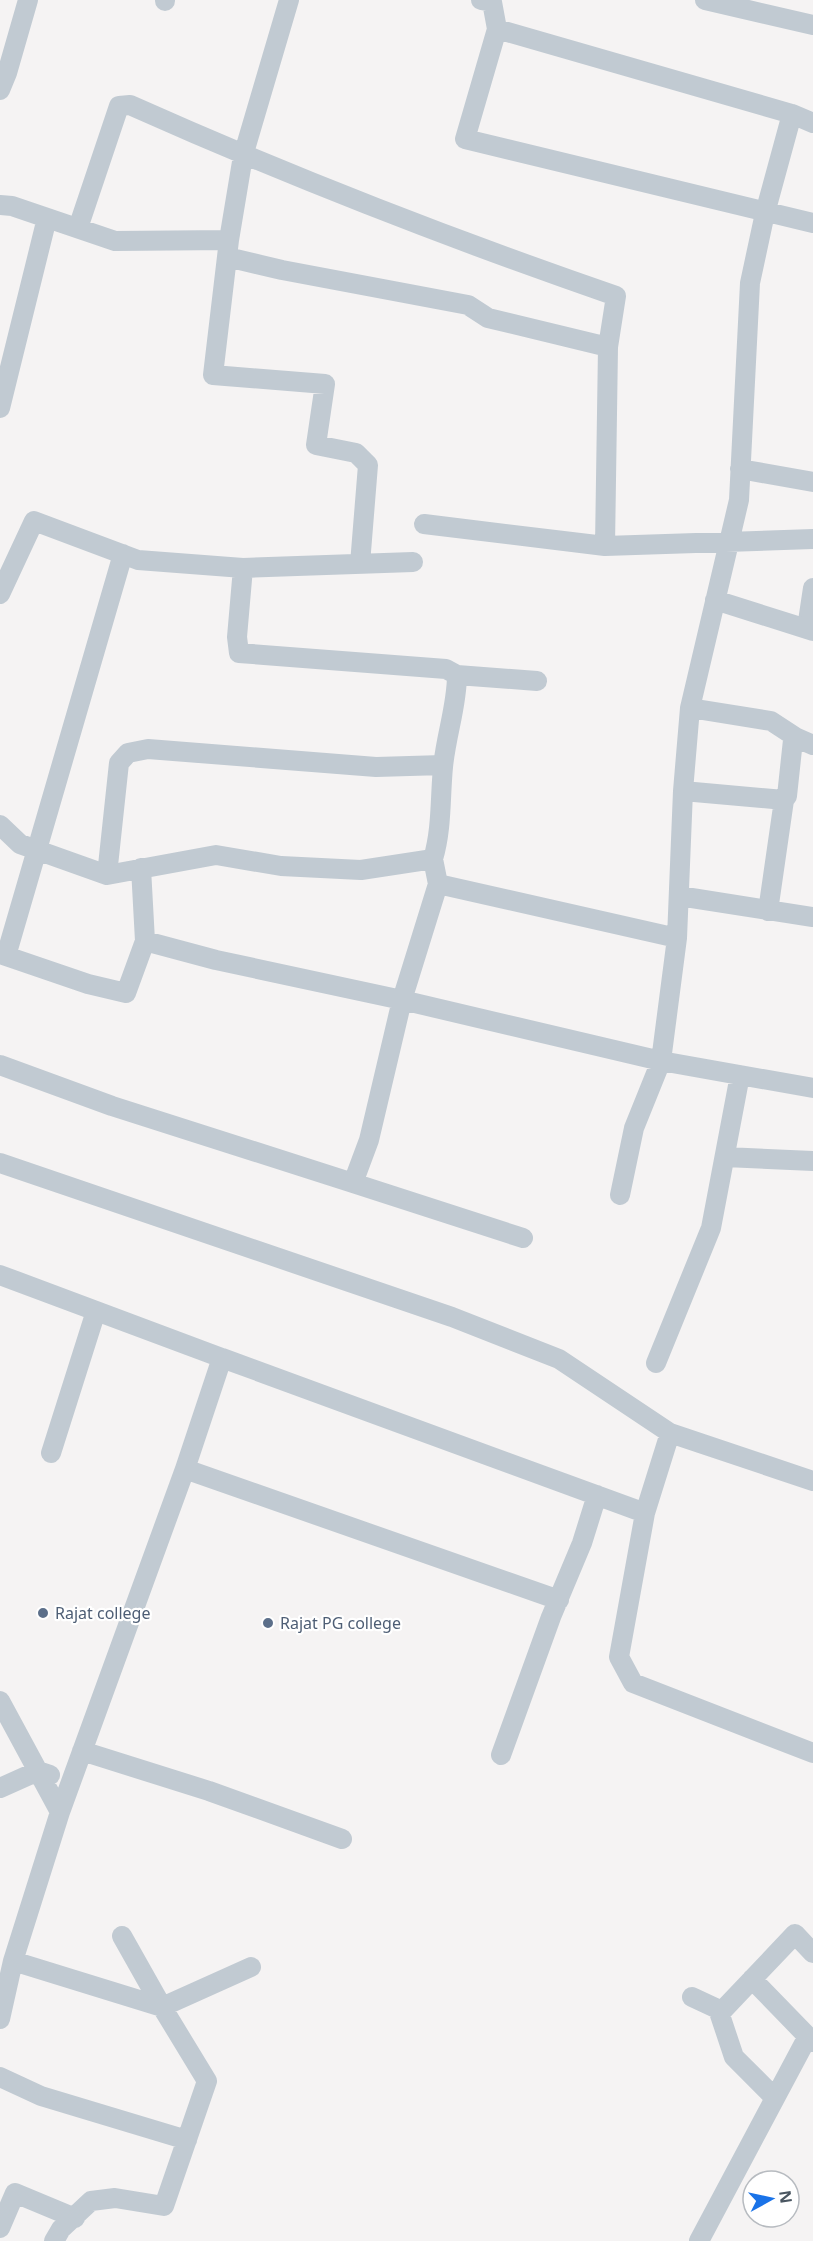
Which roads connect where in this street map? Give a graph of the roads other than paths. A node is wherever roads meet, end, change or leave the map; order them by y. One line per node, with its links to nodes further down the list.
1 (28, 0): 7 (street)
2 (289, 0): 10 (street)
3 (705, 0): 5 (street)
4 (489, 1): 6 (street)
5 (813, 25)
6 (497, 29): 8 (street); 12 (street)
7 (0, 90)
8 (792, 114): 9 (street); 12 (street)
9 (813, 123)
10 (243, 156): 15 (street); 16 (street); 17 (street)
11 (0, 205): 13 (street)
12 (765, 213): 14 (street); 19 (street)
13 (47, 218): 15 (street); 18 (street)
14 (813, 223)
15 (78, 228): 16 (street)
16 (228, 248): 17 (street); 27 (street)
17 (608, 347): 24 (street)
18 (0, 408)
19 (740, 469): 20 (street); 23 (street)
20 (813, 482)
21 (424, 524): 24 (street)
22 (813, 539): 23 (street)
23 (728, 543): 24 (street); 31 (street)
24 (605, 546)
25 (123, 554): 28 (street); 30 (street); 41 (street)
26 (413, 562): 27 (street)
27 (360, 564): 28 (street)
28 (243, 568): 33 (street)
29 (813, 588): 32 (street)
30 (0, 594)
31 (715, 600): 32 (street); 35 (street)
32 (810, 630)
33 (457, 675): 34 (street); 37 (street)
34 (537, 681)
35 (690, 708): 36 (street); 38 (street)
36 (805, 742): 39 (street)
37 (443, 765): 42 (street); 44 (street)
38 (683, 791): 39 (street); 46 (street)
39 (783, 800): 47 (street)
40 (0, 825): 41 (street)
41 (37, 850): 44 (street); 51 (street)
42 (433, 859): 43 (street); 45 (street)
43 (141, 868): 44 (street); 50 (street)
44 (107, 875)
45 (438, 884): 49 (street); 52 (street)
46 (679, 896): 47 (street); 49 (street)
47 (768, 910): 48 (street)
48 (813, 917)
49 (677, 938): 53 (street)
50 (145, 941): 51 (street); 52 (street)
51 (3, 955)
52 (402, 1000): 53 (street); 60 (street)
53 (661, 1061): 55 (street); 61 (street)
54 (0, 1065): 60 (street)
55 (740, 1075): 56 (street); 57 (street)
56 (813, 1088)
57 (725, 1157): 58 (street); 66 (street)
58 (813, 1161)
59 (0, 1163): 67 (street)
60 (353, 1184): 62 (street)
61 (620, 1195)
62 (523, 1238)
63 (0, 1275): 64 (street)
64 (96, 1311): 65 (street); 68 (street)
65 (222, 1358): 69 (street); 71 (street)
66 (656, 1363)
67 (670, 1433): 70 (street); 72 (street)
68 (51, 1453)
69 (185, 1469): 73 (street); 75 (street)
70 (813, 1481)
71 (597, 1496): 72 (street); 73 (street)
72 (645, 1513): 76 (street)
73 (558, 1600): 77 (street)
74 (0, 1701): 78 (street)
75 (82, 1751): 79 (street); 82 (street)
76 (813, 1753)
77 (501, 1755)
78 (38, 1771): 79 (street); 80 (street); 81 (street)
79 (71, 1782): 81 (street)
80 (0, 1788)
81 (60, 1812): 85 (street)
82 (342, 1839)
83 (122, 1936): 89 (street)
84 (813, 1953): 87 (street)
85 (14, 1961): 89 (street); 91 (street)
86 (251, 1967): 89 (street)
87 (752, 1979): 90 (street); 92 (street)
88 (692, 1997): 90 (street)
89 (162, 2007): 95 (street)
90 (718, 2009): 94 (street)
91 (0, 2019)
92 (810, 2040): 94 (street)
93 (0, 2077): 95 (street)
94 (775, 2098): 99 (street)
95 (187, 2139): 96 (street)
96 (75, 2218): 97 (street); 98 (street)
97 (0, 2228)
98 (54, 2241)
99 (699, 2241)

